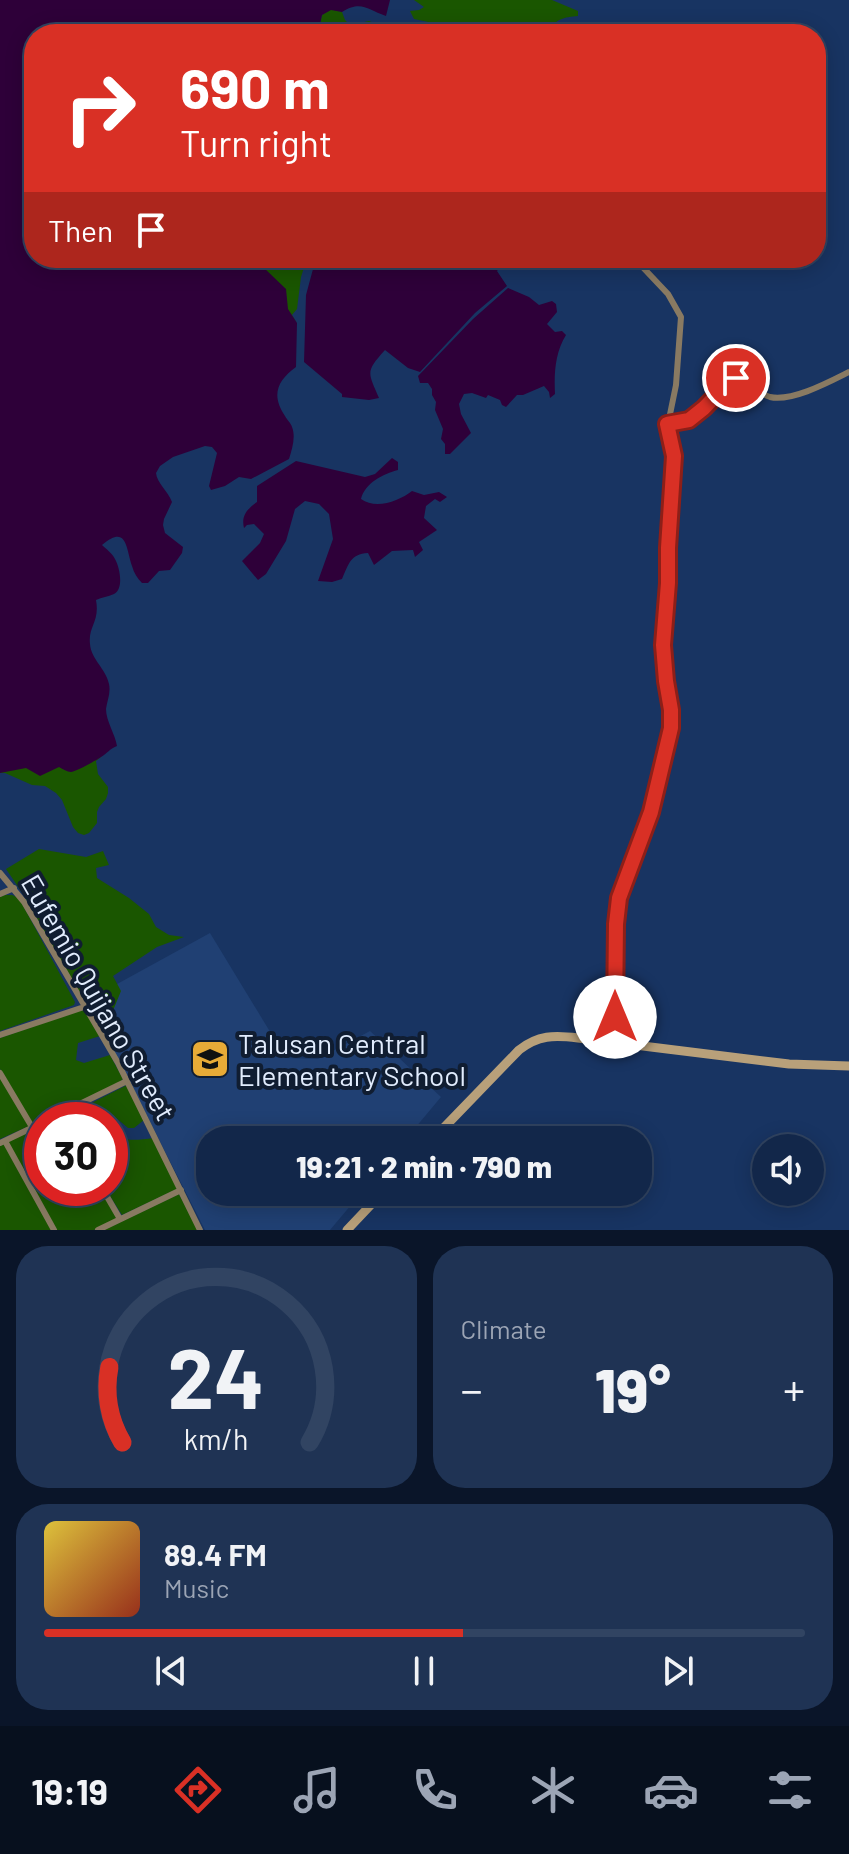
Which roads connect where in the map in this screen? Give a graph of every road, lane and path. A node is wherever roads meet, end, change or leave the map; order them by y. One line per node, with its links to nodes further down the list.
1 (643, 268): 3 (street)
2 (849, 372): 3 (street)
3 (667, 424): 9 (street)
4 (0, 873): 5 (street, Eufemio Quijano Street)
5 (14, 888): 6 (street); 7 (street, Eufemio Quijano Street)
6 (0, 894)
7 (84, 1007): 8 (street); 12 (street, Eufemio Quijano Street)
8 (0, 1035)
9 (615, 1043): 10 (main road); 15 (main road)
10 (849, 1066)
11 (0, 1073): 14 (street)
12 (127, 1081): 13 (street); 18 (street, Eufemio Quijano Street)
13 (89, 1102)
14 (24, 1114)
15 (445, 1126)
16 (24, 1131): 17 (street)
17 (2, 1142): 22 (street)
18 (181, 1190): 21 (street); 24 (street, Eufemio Quijano Street)
19 (112, 1206): 21 (street)
20 (370, 1206): 25 (main road)
21 (120, 1219): 23 (street)
22 (54, 1230)
23 (98, 1230)
24 (200, 1230)
25 (347, 1230)

